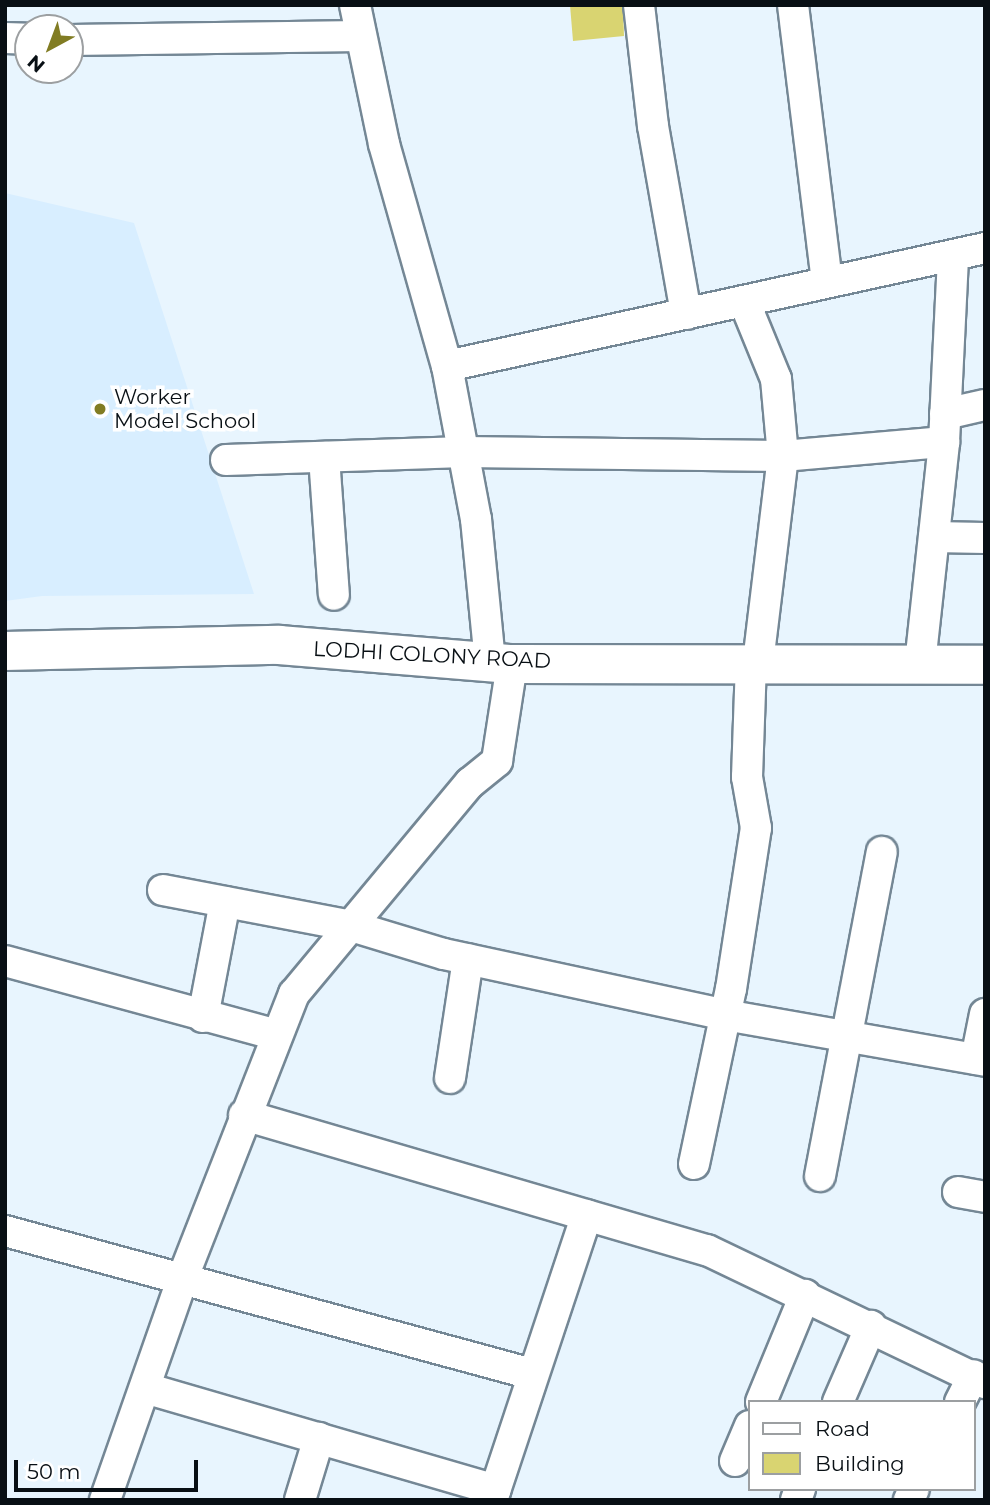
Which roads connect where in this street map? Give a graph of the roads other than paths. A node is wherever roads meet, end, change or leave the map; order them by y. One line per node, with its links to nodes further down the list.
1 (355, 5): 4 (street)
2 (639, 5): 10 (street)
3 (793, 5): 8 (street)
4 (361, 36): 5 (street); 11 (street)
5 (84, 40)
6 (985, 248): 7 (street)
7 (953, 255): 8 (street); 13 (street)
8 (827, 282): 9 (street)
9 (744, 301): 10 (street); 15 (street)
10 (686, 314): 11 (street)
11 (447, 366): 14 (street)
12 (985, 405): 13 (street)
13 (944, 428): 15 (street); 18 (street)
14 (464, 452): 15 (street); 16 (street); 23 (street)
15 (783, 456): 22 (street)
16 (324, 457): 17 (street); 20 (street)
17 (226, 460)
18 (934, 537): 19 (street); 24 (street)
19 (985, 538)
20 (334, 595)
21 (5, 651): 23 (main road, LODHI COLONY ROAD)
22 (755, 662): 23 (main road, LODHI COLONY ROAD); 24 (main road, LODHI COLONY ROAD); 33 (street)
23 (501, 663): 29 (street)
24 (920, 664): 25 (main road, LODHI COLONY ROAD)
25 (985, 665)
26 (882, 852): 36 (street)
27 (163, 890): 28 (street)
28 (225, 902): 29 (street); 34 (street)
29 (351, 926): 30 (street); 35 (street)
30 (468, 959): 33 (street); 38 (street)
31 (5, 961): 34 (street)
32 (985, 1014): 37 (street)
33 (725, 1015): 36 (street); 40 (street)
34 (203, 1017): 35 (street)
35 (277, 1035): 39 (street)
36 (850, 1037): 37 (street); 41 (street)
37 (980, 1060)
38 (450, 1077)
39 (244, 1115): 42 (street); 44 (street)
40 (694, 1164)
41 (820, 1176)
42 (587, 1215): 45 (street); 47 (street)
43 (5, 1231): 44 (street)
44 (183, 1277): 47 (street); 49 (street)
45 (805, 1295): 46 (street); 50 (street)
46 (871, 1326): 48 (street); 51 (street)
47 (532, 1374): 56 (street)
48 (979, 1379): 52 (street)
49 (145, 1388): 54 (street); 57 (street)
50 (762, 1400)
51 (839, 1400)
52 (962, 1400)
53 (748, 1431): 55 (street)
54 (319, 1438): 56 (street); 58 (street)
55 (735, 1461)
56 (494, 1495)
57 (105, 1500)
58 (300, 1500)

